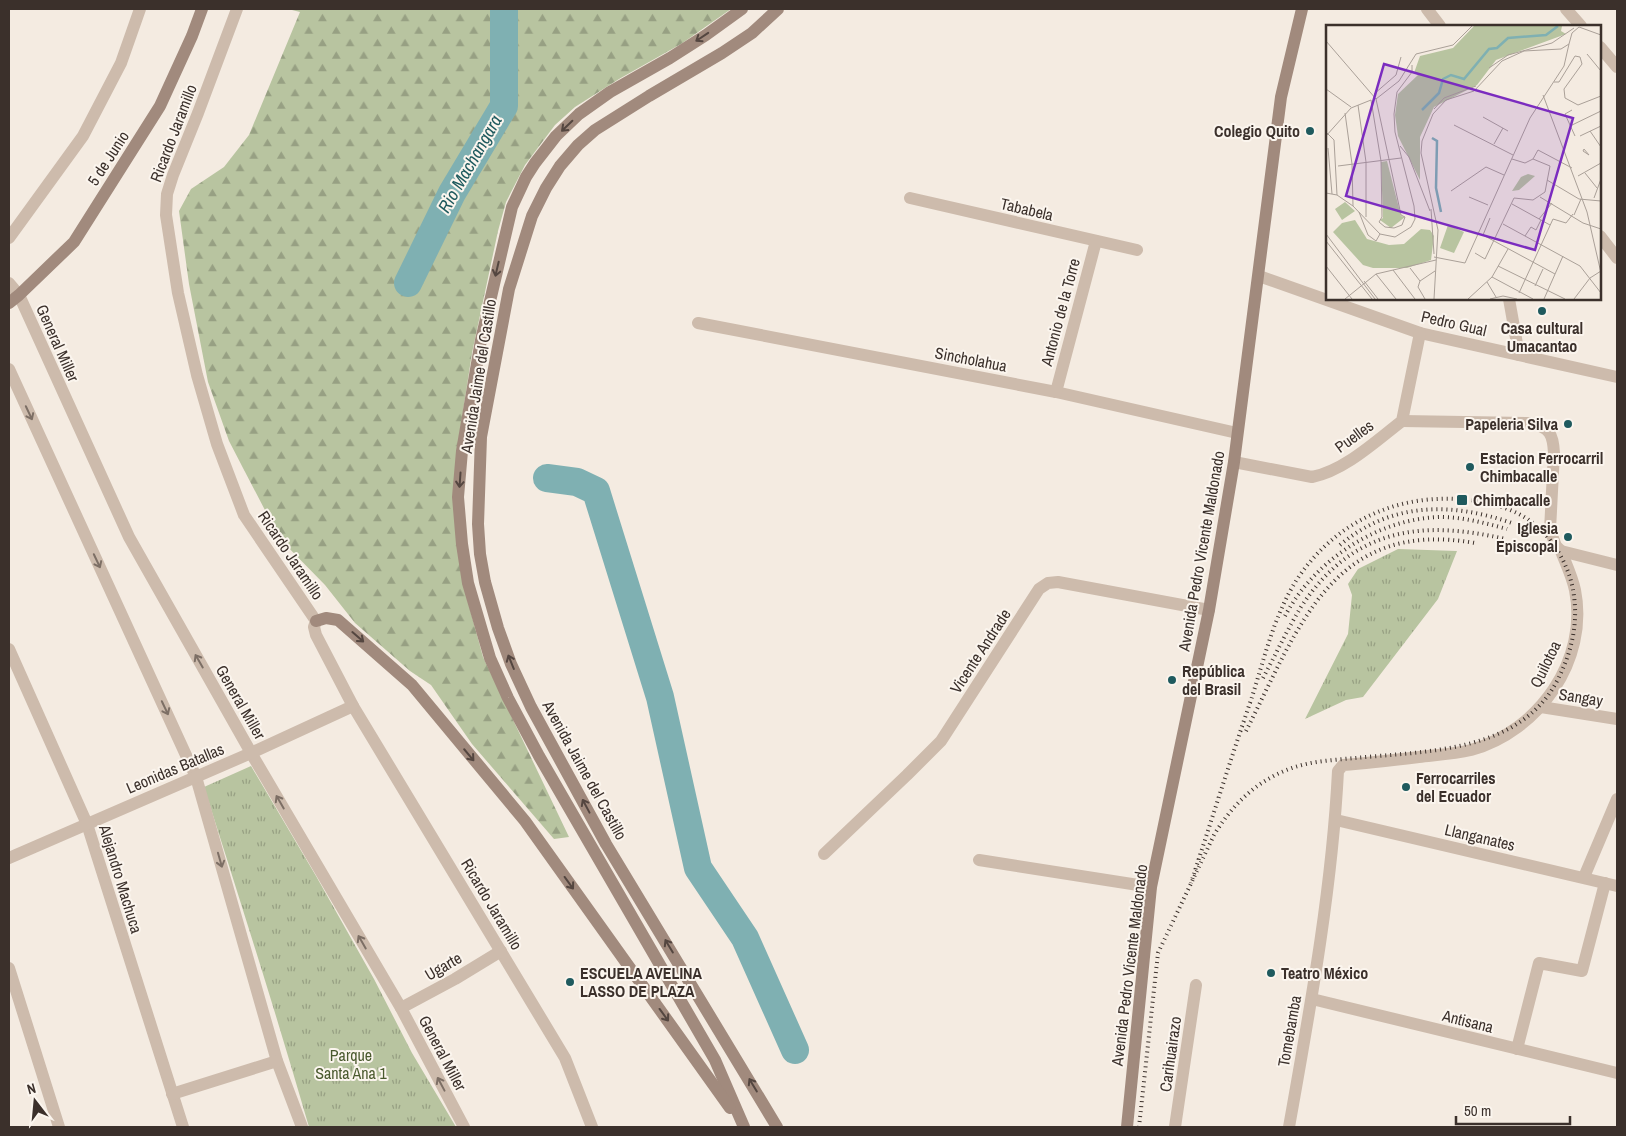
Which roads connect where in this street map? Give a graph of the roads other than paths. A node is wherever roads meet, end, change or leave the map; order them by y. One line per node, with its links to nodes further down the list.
1 (140, 9): 15 (street)
2 (202, 9): 21 (main road, 5 de Junio)
3 (237, 9): 37 (street, Ricardo Jaramillo)
4 (742, 9): 68 (main road, Avenida Jaime del Castillo, one-way to 68)
5 (778, 9): 69 (main road, Avenida Jaime del Castillo, one-way to 5)
6 (1302, 9): 19 (main road, Avenida Pedro Vicente Maldonado)
7 (1427, 9): 9 (street)
8 (1566, 9): 10 (street)
9 (1439, 25)
10 (1580, 25)
11 (1601, 48): 12 (street)
12 (1617, 67)
13 (910, 198): 16 (street, Tababela)
14 (1601, 237): 18 (street)
15 (9, 238)
16 (1096, 241): 17 (street, Tababela); 30 (street, Antonio de la Torre)
17 (1137, 250)
18 (1617, 258)
19 (1259, 276): 22 (street, Pedro Gual); 32 (main road, Avenida Pedro Vicente Maldonado)
20 (9, 283): 21 (street, General Miller)
21 (14, 299): 42 (street, General Miller, one-way to 21)
22 (1326, 300)
23 (1327, 300): 26 (street, Pedro Gual)
24 (1509, 300): 27 (street)
25 (698, 323): 30 (street, Sincholahua)
26 (1420, 333): 27 (street, Pedro Gual); 31 (street)
27 (1519, 355): 29 (street, Pedro Gual)
28 (9, 369): 43 (street, one-way to 43)
29 (1617, 378)
30 (1056, 392): 32 (street, Sincholahua)
31 (1402, 421): 33 (street, Puelles); 34 (street, Quilotoa)
32 (1237, 433): 33 (main road, Avenida Pedro Vicente Maldonado)
33 (1234, 462): 36 (main road, Avenida Pedro Vicente Maldonado)
34 (1561, 551): 35 (street); 40 (street, Quilotoa)
35 (1617, 565)
36 (1209, 610): 47 (street, Vicente Andrade); 53 (main road, Avenida Pedro Vicente Maldonado)
37 (316, 621): 39 (street, Ricardo Jaramillo); 68 (main road, one-way to 68)
38 (9, 649): 46 (street, Alejandro Machuca)
39 (353, 706): 42 (street, Leonidas Batallas); 54 (street, Ricardo Jaramillo)
40 (1541, 707): 41 (street, Sangay); 45 (street, Quilotoa)
41 (1617, 720)
42 (251, 753): 43 (street, Leonidas Batallas); 58 (street, General Miller, one-way to 42)
43 (196, 777): 46 (street, Leonidas Batallas); 60 (street, one-way to 60)
44 (1617, 799): 50 (street)
45 (1336, 820): 50 (street, Llanganates); 57 (street, Tomebamba)
46 (87, 824): 48 (street, Leonidas Batallas); 62 (street, Alejandro Machuca)
47 (824, 854)
48 (9, 858)
49 (979, 860): 53 (street)
50 (1584, 878): 51 (street, Llanganates)
51 (1604, 883): 52 (street, Llanganates); 59 (street)
52 (1617, 886)
53 (1151, 887): 70 (main road, Avenida Pedro Vicente Maldonado)
54 (501, 951): 58 (street, Ugarte); 67 (street, Ricardo Jaramillo)
55 (9, 968): 63 (street)
56 (1196, 985): 71 (street, Carihuairazo)
57 (1312, 999): 59 (street, Antisana); 72 (street, Tomebamba)
58 (401, 1008): 66 (street, General Miller, one-way to 58)
59 (1517, 1049): 61 (street, Antisana)
60 (277, 1061): 62 (street); 65 (street)
61 (1617, 1074)
62 (172, 1094): 64 (street, Alejandro Machuca)
63 (59, 1127)
64 (183, 1127)
65 (302, 1127)
66 (464, 1127)
67 (592, 1127)
68 (744, 1127)
69 (777, 1127)
70 (1127, 1127)
71 (1175, 1127)
72 (1289, 1127)

